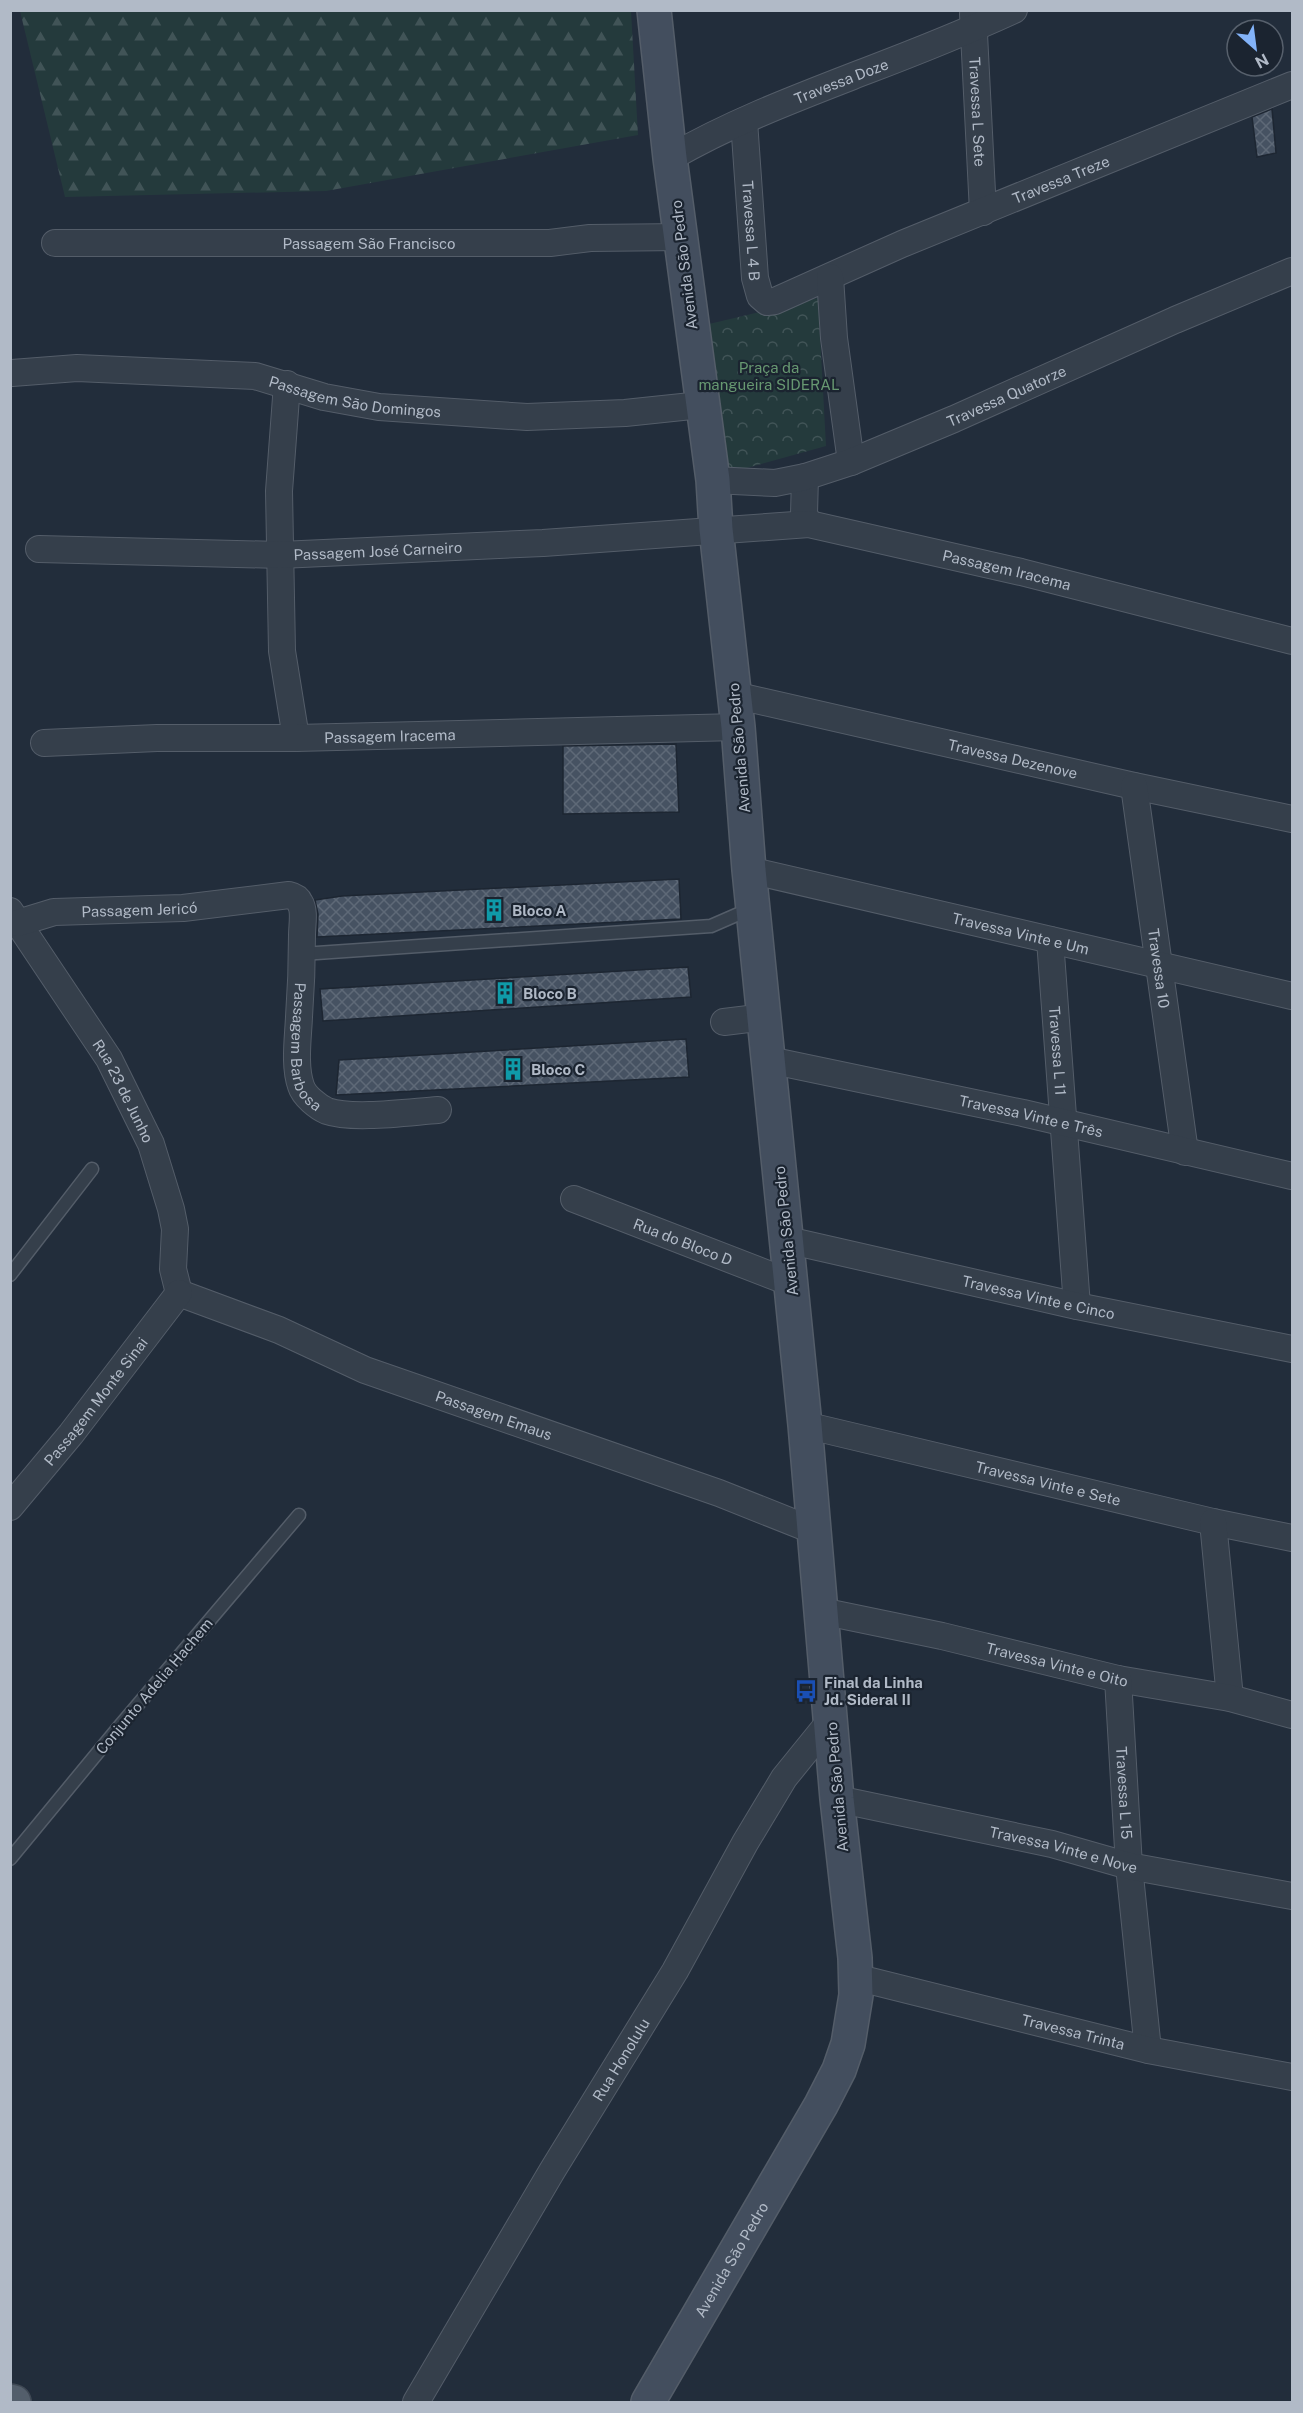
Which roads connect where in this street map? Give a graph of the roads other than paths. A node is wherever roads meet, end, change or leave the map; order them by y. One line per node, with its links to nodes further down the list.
1 (654, 10): 6 (main road, Avenida São Pedro)
2 (1014, 10): 3 (street, Travessa Doze)
3 (973, 19): 5 (street, Travessa Doze); 7 (street, Travessa L Sete)
4 (1293, 85): 7 (street, Travessa Treze)
5 (744, 121): 6 (street, Travessa Doze); 11 (street, Travessa L 4 B)
6 (670, 158): 8 (main road, Avenida São Pedro)
7 (983, 212): 11 (street, Travessa Treze)
8 (682, 237): 9 (street, Passagem São Francisco); 14 (main road, Avenida São Pedro)
9 (55, 243)
10 (1293, 271): 15 (street, Travessa Quatorze)
11 (830, 276): 15 (street)
12 (12, 373): 13 (street, Passagem São Domingos)
13 (287, 384): 14 (street, Passagem São Domingos); 21 (street)
14 (701, 405): 17 (main road, Avenida São Pedro)
15 (851, 462): 16 (street, Travessa Quatorze)
16 (805, 477): 17 (street, Travessa Quatorze); 18 (street)
17 (713, 480): 19 (main road, Avenida São Pedro)
18 (808, 525): 19 (street, Passagem Iracema); 22 (street, Passagem Iracema)
19 (716, 530): 21 (street, Passagem José Carneiro); 23 (main road, Avenida São Pedro)
20 (39, 549): 21 (street, Passagem José Carneiro)
21 (280, 555): 25 (street)
22 (1293, 640)
23 (734, 694): 24 (main road, Avenida São Pedro); 27 (street, Travessa Dezenove)
24 (738, 727): 25 (street, Passagem Iracema); 29 (main road, Avenida São Pedro)
25 (296, 738): 26 (street, Passagem Iracema)
26 (44, 743)
27 (1134, 786): 28 (street, Travessa Dezenove); 35 (street, Travessa 10)
28 (1293, 819)
29 (749, 870): 31 (main road, Avenida São Pedro); 33 (street, Travessa Vinte e Um)
30 (262, 900): 32 (street, Passagem Jericó); 34 (street, Passagem Barbosa)
31 (753, 907): 34 (lane); 37 (main road, Avenida São Pedro)
32 (14, 917): 49 (street, Rua 23 de Junho)
33 (1050, 940): 35 (street, Travessa Vinte e Um); 41 (street, Travessa L 11)
34 (302, 954): 40 (street, Passagem Barbosa)
35 (1159, 966): 36 (street, Travessa Vinte e Um); 42 (street, Travessa 10)
36 (1293, 996)
37 (765, 1017): 38 (street); 39 (main road, Avenida São Pedro)
38 (724, 1022)
39 (768, 1060): 41 (street, Travessa Vinte e Três); 46 (main road, Avenida São Pedro)
40 (438, 1110)
41 (1064, 1124): 42 (street, Travessa Vinte e Três); 50 (street, Travessa L 11)
42 (1185, 1152): 44 (street, Travessa Vinte e Três)
43 (92, 1169): 47 (lane)
44 (1293, 1176)
45 (574, 1199): 48 (street, Rua do Bloco D)
46 (787, 1240): 48 (main road, Avenida São Pedro); 50 (street, Travessa Vinte e Cinco)
47 (10, 1275)
48 (791, 1283): 52 (main road, Avenida São Pedro)
49 (179, 1293): 53 (street, Passagem Monte Sinai); 56 (street, Passagem Emaus)
50 (1077, 1306): 51 (street, Travessa Vinte e Cinco)
51 (1293, 1349)
52 (805, 1425): 55 (street, Travessa Vinte e Sete); 56 (main road, Avenida São Pedro)
53 (10, 1507)
54 (299, 1515): 64 (lane, Conjunto Adelia Hachem)
55 (1213, 1522): 57 (street, Travessa Vinte e Sete); 60 (street)
56 (812, 1530): 58 (main road, Avenida São Pedro)
57 (1293, 1538)
58 (820, 1611): 59 (street, Travessa Vinte e Oito); 62 (main road, Avenida São Pedro)
59 (1118, 1679): 60 (street, Travessa Vinte e Oito); 65 (street, Travessa L 15)
60 (1230, 1698): 61 (street, Travessa Vinte e Oito)
61 (1293, 1715)
62 (831, 1720): 63 (main road, Avenida São Pedro); 70 (street, Rua Honolulu)
63 (837, 1799): 65 (street, Travessa Vinte e Nove); 67 (main road, Avenida São Pedro)
64 (10, 1859)
65 (1129, 1866): 66 (street, Travessa Vinte e Nove); 68 (street, Travessa L 15)
66 (1293, 1896)
67 (855, 1977): 68 (street, Travessa Trinta); 71 (main road, Avenida São Pedro)
68 (1148, 2050): 69 (street, Travessa Trinta)
69 (1293, 2077)
70 (416, 2403)
71 (648, 2403)

